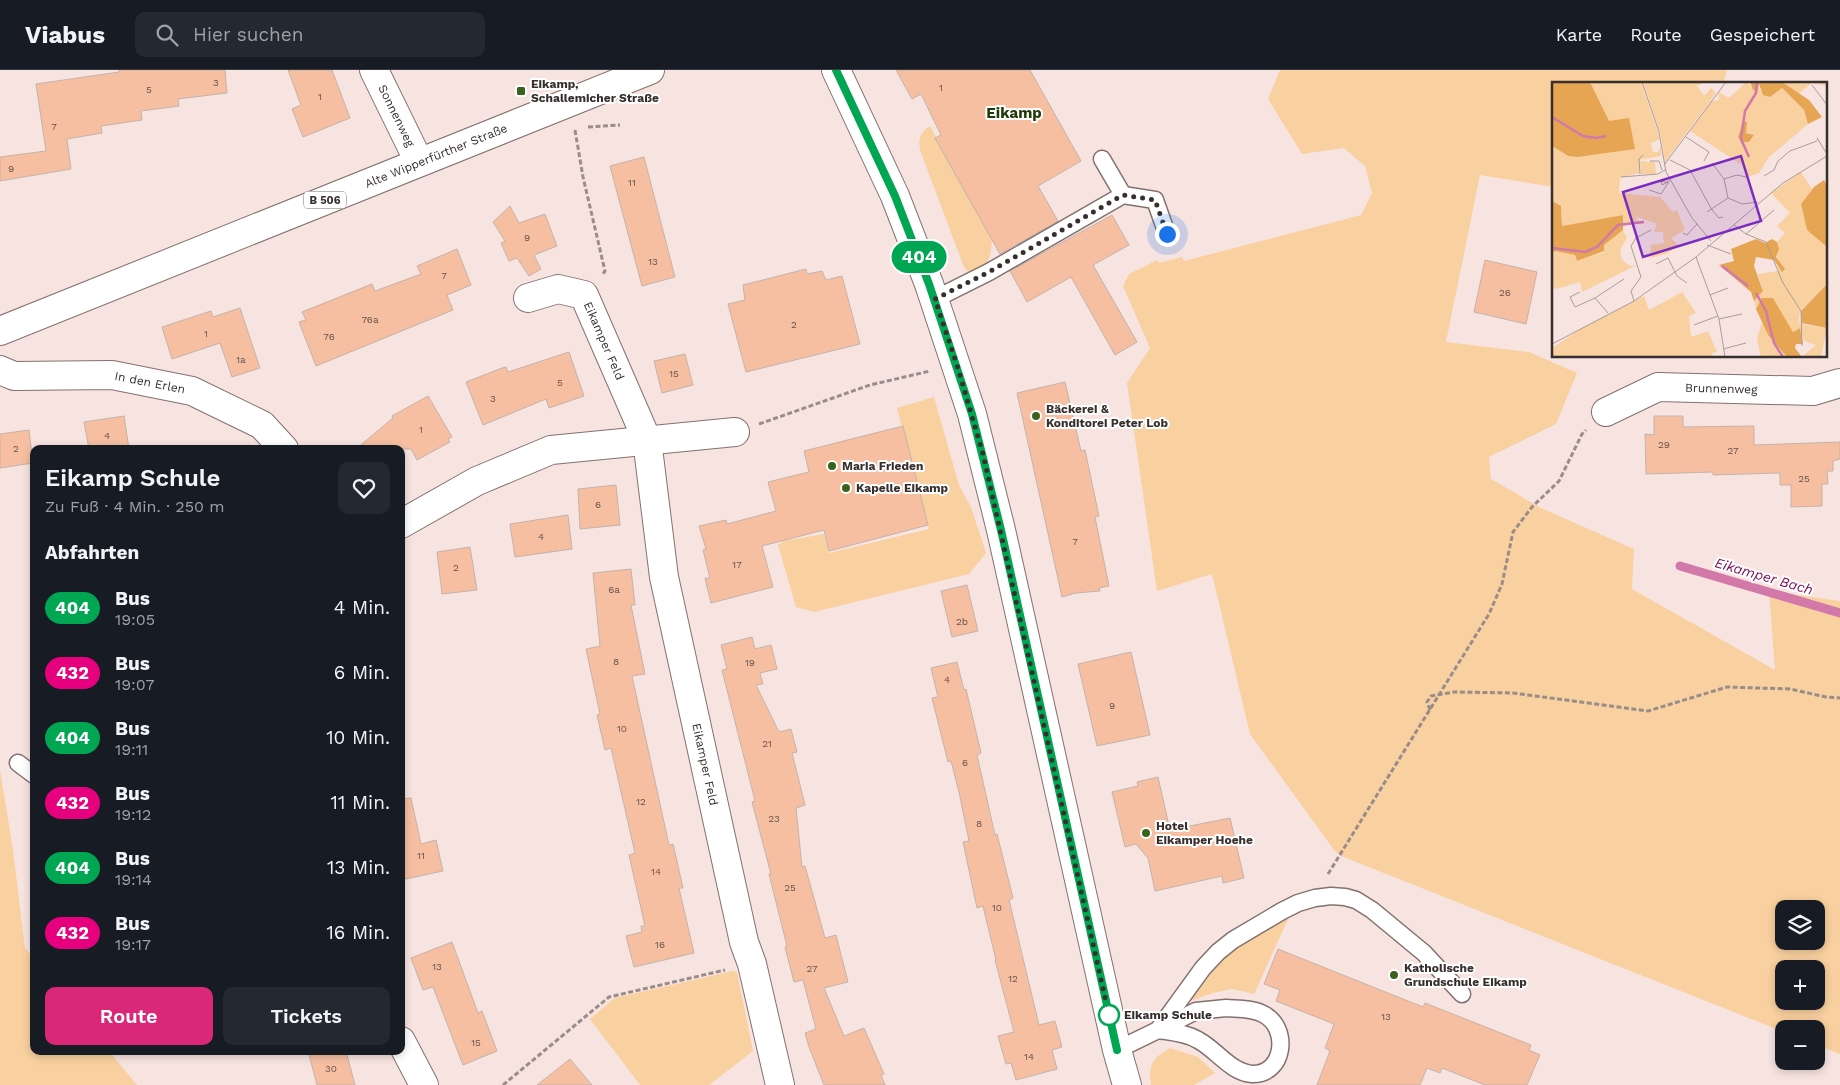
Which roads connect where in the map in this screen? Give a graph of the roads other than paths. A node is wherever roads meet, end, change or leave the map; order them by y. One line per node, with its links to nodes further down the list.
1 (374, 70): 5 (street, Sonnenweg)
2 (650, 70): 5 (street, Alte Wipperfürther Straße / B 506)
3 (836, 70): 9 (street)
4 (1102, 159): 6 (lane)
5 (419, 162): 10 (street, Alte Wipperfürther Straße / B 506)
6 (1123, 195): 7 (lane); 9 (lane)
7 (1167, 234)
8 (528, 298): 15 (street, Eikamper Feld)
9 (935, 299): 23 (street)
10 (0, 331)
11 (0, 370): 16 (street, In den Erlen)
12 (1840, 382): 13 (street, Brunnenweg)
13 (1606, 412)
14 (735, 432): 15 (street)
15 (647, 440): 17 (street); 25 (street, Eikamper Feld)
16 (280, 445)
17 (405, 522)
18 (18, 763): 19 (lane)
19 (30, 772)
20 (1462, 994): 21 (lane)
21 (1158, 1030): 21 (lane); 23 (lane)
22 (405, 1049): 24 (street)
23 (1117, 1050): 26 (street)
24 (424, 1085)
25 (780, 1085)
26 (1127, 1085)

